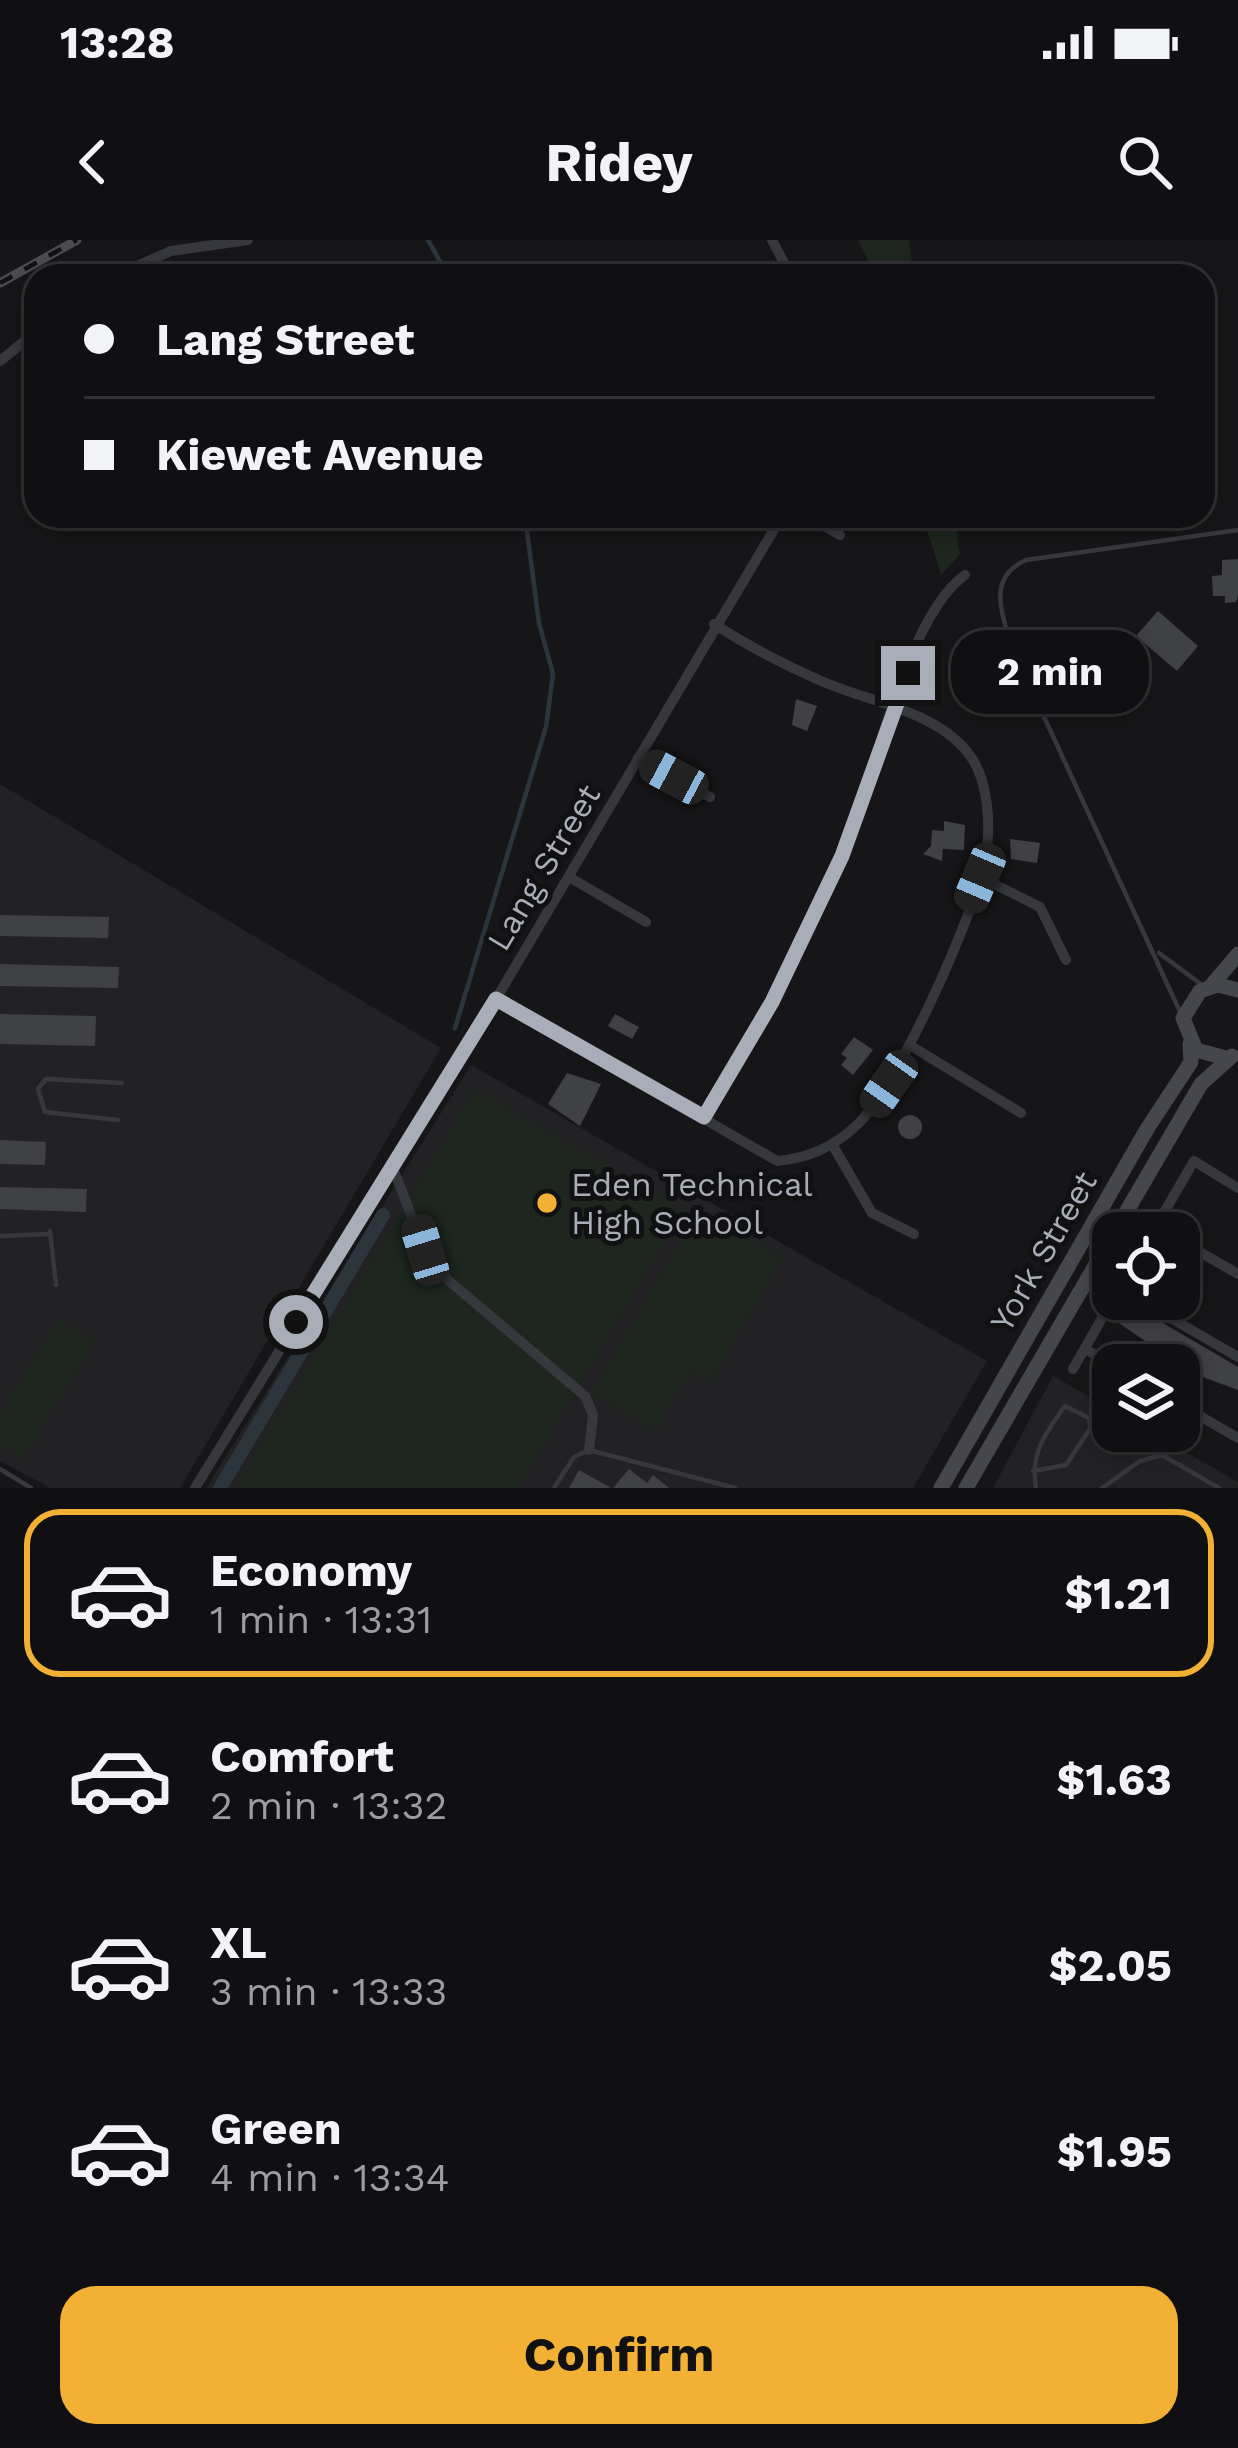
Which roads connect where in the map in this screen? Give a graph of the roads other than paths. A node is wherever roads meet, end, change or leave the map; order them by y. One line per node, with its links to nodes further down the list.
1 (248, 240): 2 (street)
2 (141, 264)
3 (24, 342): 4 (street)
4 (0, 361)
5 (774, 528): 10 (street, Lang Street)
6 (828, 528): 8 (street)
7 (1238, 530): 17 (lane)
8 (840, 535)
9 (965, 575): 11 (street)
10 (714, 624): 11 (street); 12 (street, Lang Street)
11 (892, 708): 15 (street); 29 (street)
12 (638, 758): 13 (street); 14 (street, Lang Street)
13 (710, 796)
14 (568, 877): 16 (street); 22 (street, Lang Street)
15 (980, 878): 19 (street); 25 (street)
16 (646, 922)
17 (1155, 949): 20 (lane); 23 (lane)
18 (1238, 954): 20 (main road)
19 (1066, 960)
20 (1209, 987): 21 (main road); 23 (main road)
21 (1238, 991)
22 (496, 999): 29 (street); 32 (street, Lang Street)
23 (1183, 1018): 24 (main road)
24 (1190, 1044): 26 (main road, York Street); 57 (main road, York Street)
25 (911, 1046): 28 (street); 31 (street)
26 (1236, 1055): 34 (main road, York Street)
27 (122, 1083): 30 (lane)
28 (1021, 1113)
29 (704, 1117): 31 (street)
30 (118, 1120)
31 (832, 1144): 36 (street)
32 (392, 1166): 50 (street); 54 (street, Lang Street)
33 (1238, 1188): 35 (street)
34 (1126, 1212)
35 (1168, 1212)
36 (914, 1234)
37 (0, 1236): 41 (lane)
38 (1200, 1252): 40 (street)
39 (1092, 1270): 58 (main road, York Street)
40 (1238, 1274)
41 (56, 1285)
42 (1101, 1320): 44 (street)
43 (1174, 1320): 46 (street)
44 (1084, 1349): 45 (street); 47 (street)
45 (1092, 1353)
46 (1238, 1357)
47 (1073, 1369)
48 (1200, 1416): 49 (street)
49 (1238, 1438)
50 (589, 1450): 55 (lane); 56 (lane)
51 (0, 1469): 53 (lane)
52 (1033, 1471): 52 (lane); 59 (lane)
53 (32, 1488)
54 (195, 1488)
55 (554, 1488)
56 (735, 1488)
57 (941, 1488)
58 (966, 1488)
59 (1036, 1488)
60 (1102, 1488): 61 (lane)
61 (1219, 1488)

